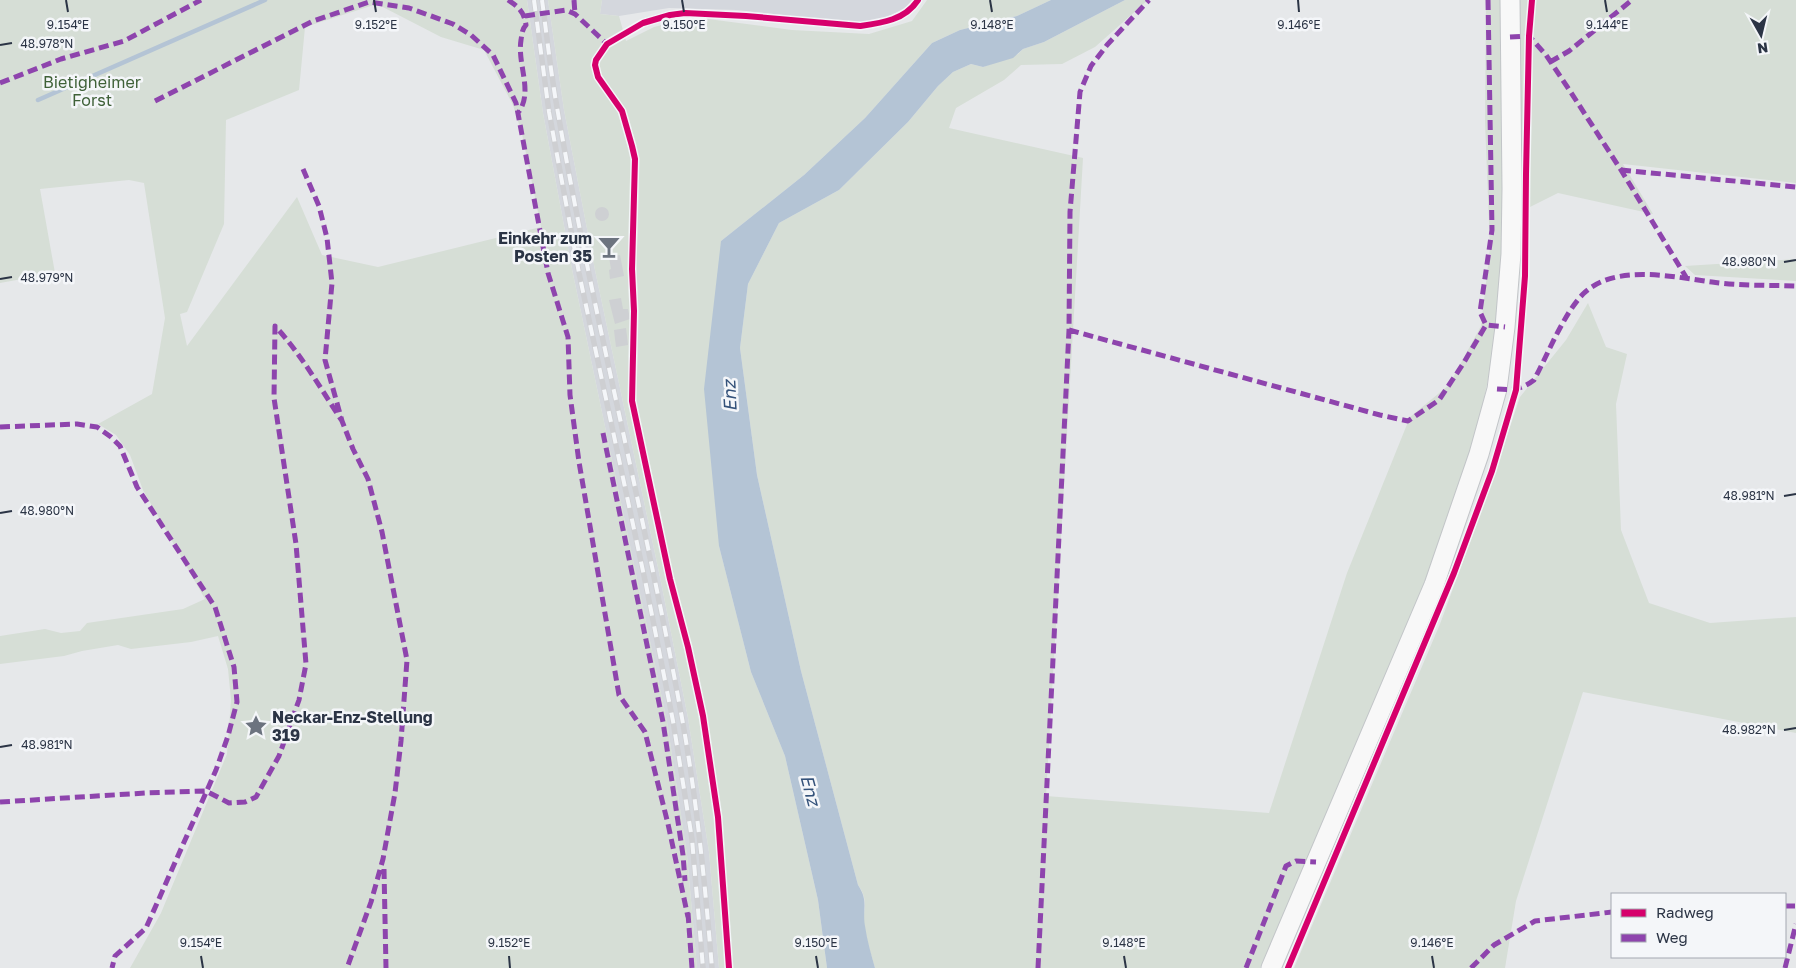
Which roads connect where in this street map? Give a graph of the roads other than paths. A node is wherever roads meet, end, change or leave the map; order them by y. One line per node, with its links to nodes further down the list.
1 (918, 0): 3 (lane)
2 (1510, 0): 4 (main road)
3 (729, 968)
4 (1271, 968)

